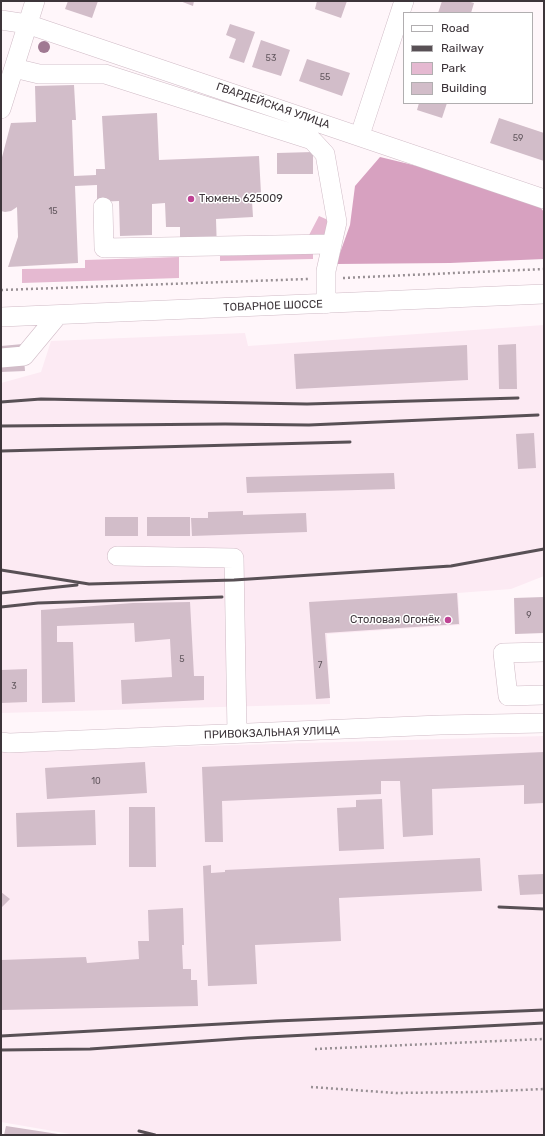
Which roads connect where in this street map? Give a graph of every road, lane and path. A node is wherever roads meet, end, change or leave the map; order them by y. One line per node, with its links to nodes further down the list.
1 (35, 1): 4 (street)
2 (404, 1): 7 (street)
3 (1, 20): 4 (street, ГВАРДЕЙСКАЯ УЛИЦА)
4 (27, 24): 5 (street); 7 (street, ГВАРДЕЙСКАЯ УЛИЦА)
5 (14, 68): 6 (street); 10 (street)
6 (1, 109)
7 (360, 136): 8 (street, ГВАРДЕЙСКАЯ УЛИЦА)
8 (544, 199)
9 (103, 207): 10 (street)
10 (332, 244): 12 (street)
11 (544, 269): 12 (path)
12 (326, 278): 13 (path); 15 (street)
13 (1, 290)
14 (544, 294): 15 (street, ТОВАРНОЕ ШОССЕ)
15 (326, 304): 16 (street, ТОВАРНОЕ ШОССЕ)
16 (58, 315): 17 (street, ТОВАРНОЕ ШОССЕ); 18 (street)
17 (1, 317)
18 (1, 358)
19 (117, 556): 23 (street)
20 (544, 652): 21 (street)
21 (544, 695)
22 (544, 723): 23 (street, ПРИВОКЗАЛЬНАЯ УЛИЦА)
23 (238, 734): 24 (street, ПРИВОКЗАЛЬНАЯ УЛИЦА)
24 (1, 742)
25 (544, 1039): 26 (path)
26 (315, 1048)
27 (311, 1086): 28 (path)
28 (544, 1089)

